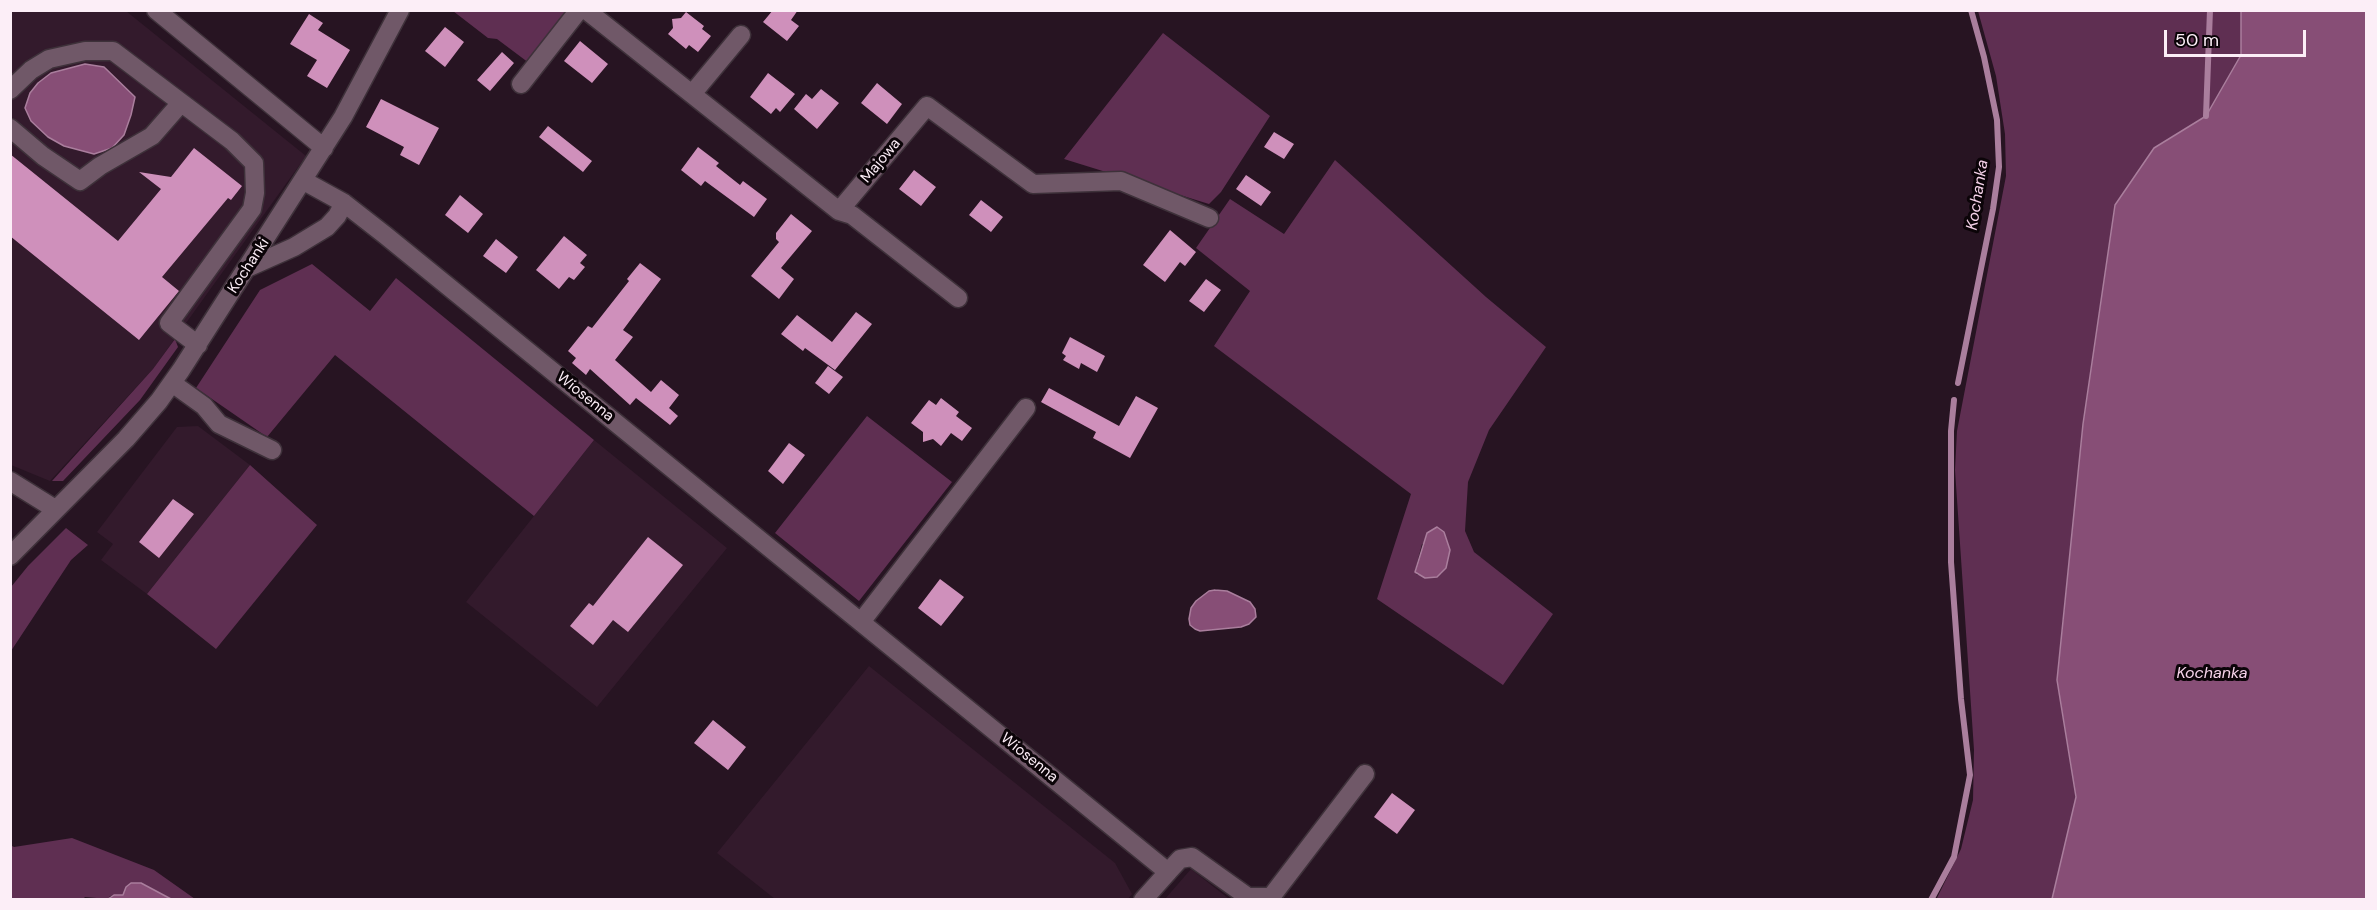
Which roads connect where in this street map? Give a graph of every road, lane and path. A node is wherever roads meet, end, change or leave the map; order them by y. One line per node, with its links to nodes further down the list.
1 (156, 10): 11 (street)
2 (400, 10): 11 (street, Kochanki)
3 (579, 10): 6 (street)
4 (586, 10): 8 (street)
5 (741, 35): 8 (street)
6 (521, 84)
7 (10, 90): 9 (street)
8 (692, 94): 14 (street)
9 (180, 104): 10 (street); 18 (street)
10 (10, 128)
11 (324, 148): 12 (street, Kochanki)
12 (303, 181): 13 (street, Wiosenna); 16 (street, Kochanki)
13 (344, 203): 16 (street); 25 (street, Wiosenna)
14 (839, 211): 15 (street, Majowa); 17 (street)
15 (1209, 218)
16 (248, 268): 18 (street, Kochanki)
17 (958, 298)
18 (198, 345): 19 (street, Kochanki)
19 (171, 383): 21 (street); 23 (street, Kochanki)
20 (1026, 408): 25 (street)
21 (272, 450)
22 (10, 481): 23 (street)
23 (55, 509): 24 (street, Kochanki)
24 (10, 556)
25 (861, 622): 27 (street, Wiosenna)
26 (1365, 774): 27 (street)
27 (1168, 872): 28 (street)
28 (1143, 900)

